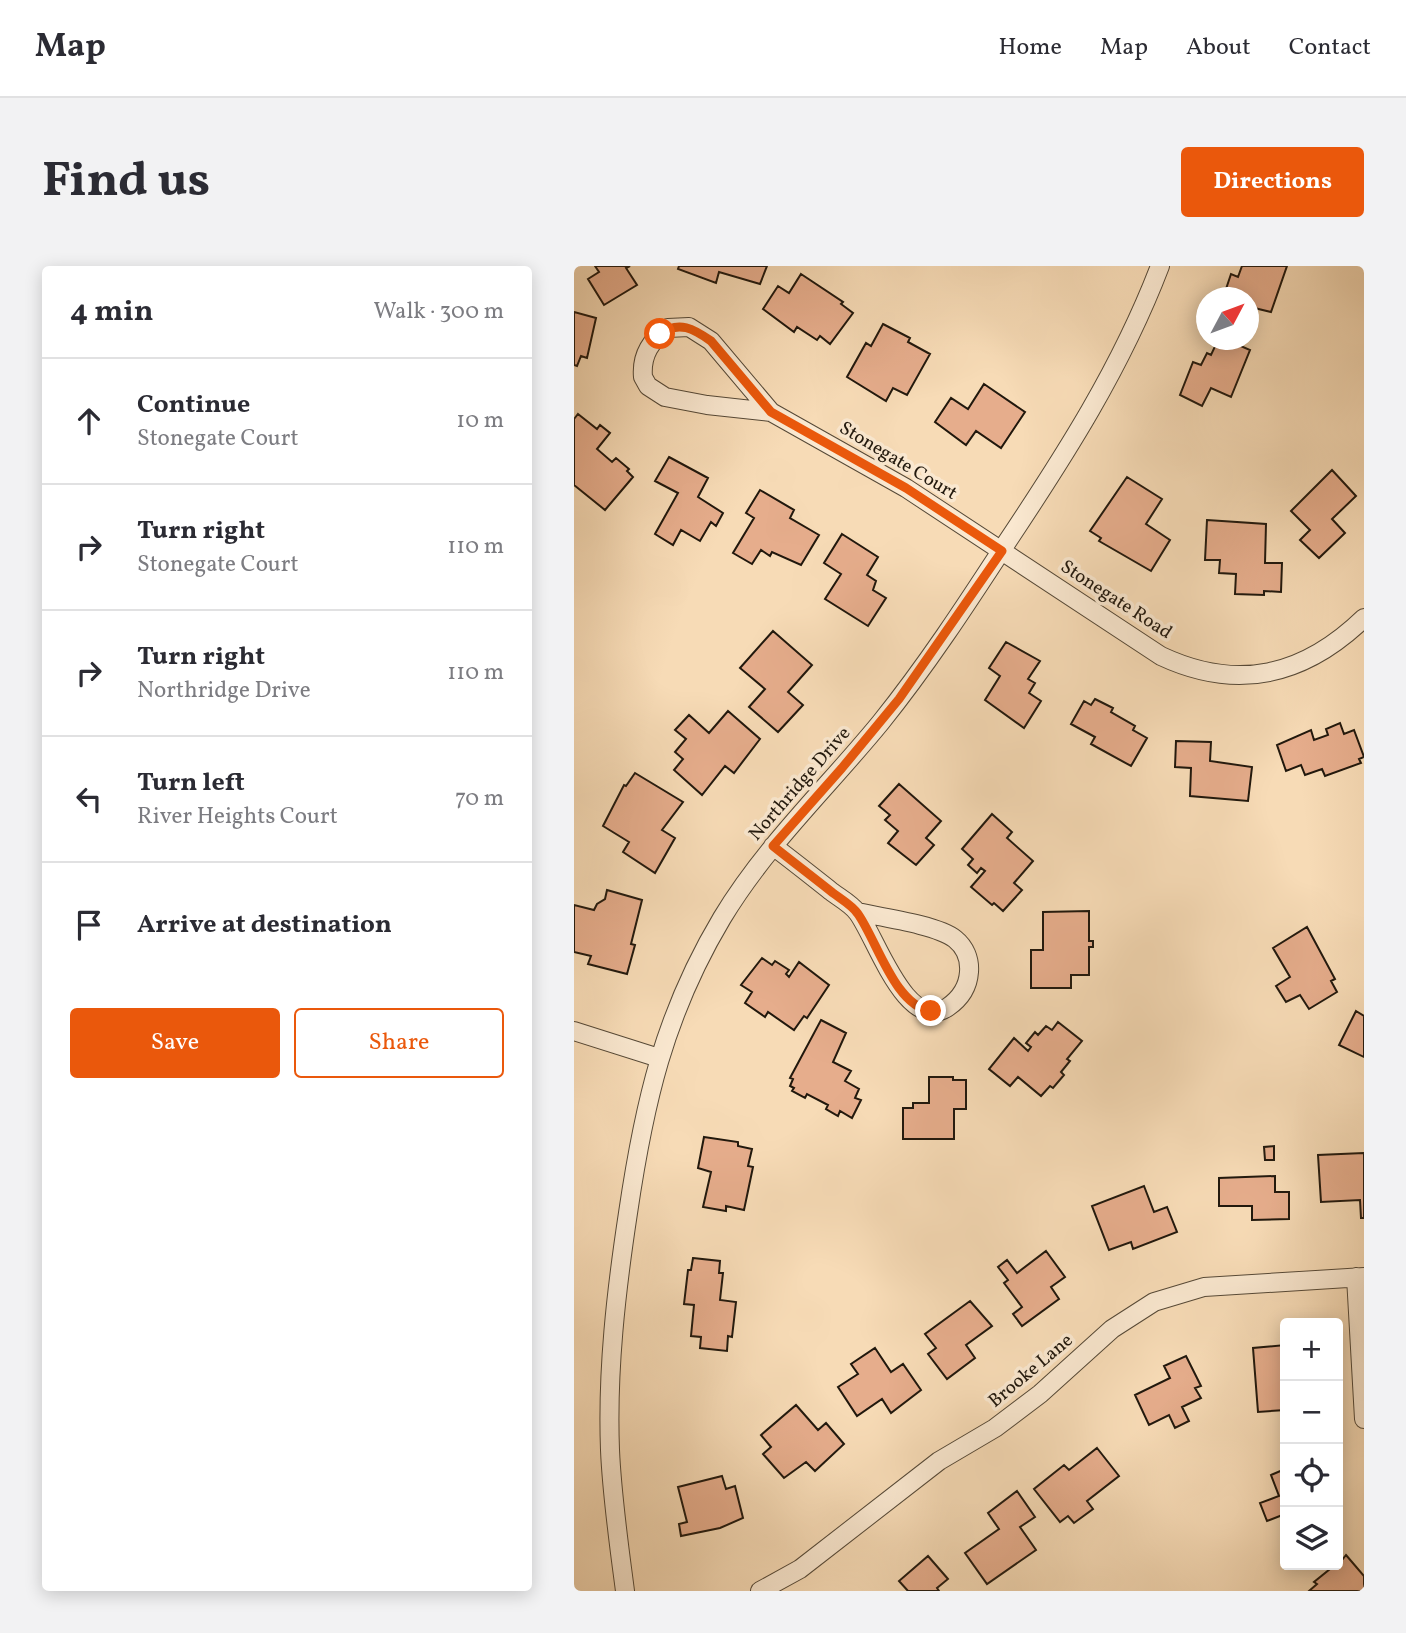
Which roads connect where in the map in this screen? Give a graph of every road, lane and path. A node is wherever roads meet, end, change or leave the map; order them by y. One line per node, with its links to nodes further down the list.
1 (1160, 266): 3 (street, Northridge Drive)
2 (771, 412): 2 (street, Stonegate Court); 3 (street, Stonegate Court)
3 (1002, 551): 4 (street, Stonegate Road); 5 (street, Northridge Drive)
4 (1364, 618)
5 (773, 846): 6 (street); 8 (street, Northridge Drive)
6 (857, 912): 6 (street)
7 (574, 1031): 8 (street)
8 (659, 1058): 11 (street, Northridge Drive)
9 (1360, 1277): 10 (street); 12 (street, Brooke Lane)
10 (1364, 1419)
11 (625, 1591)
12 (761, 1591)

